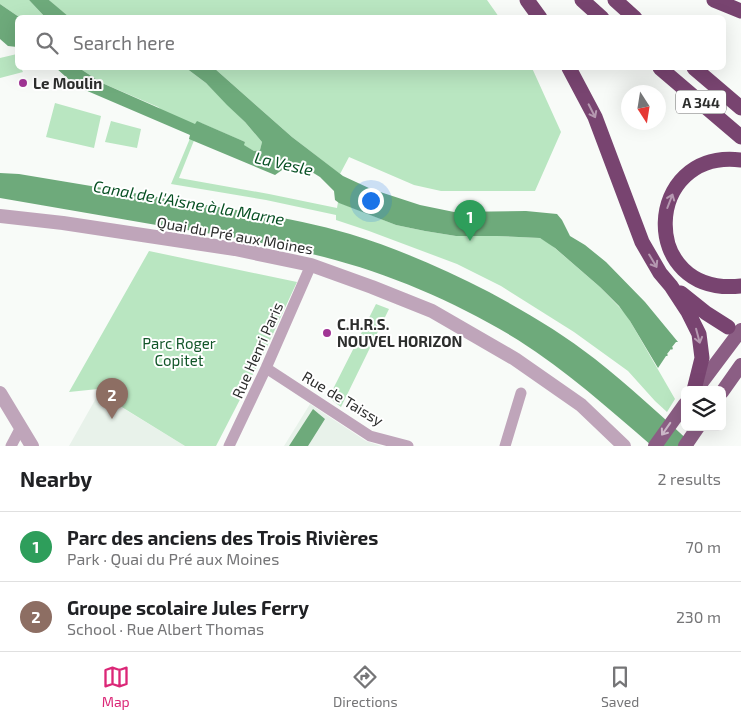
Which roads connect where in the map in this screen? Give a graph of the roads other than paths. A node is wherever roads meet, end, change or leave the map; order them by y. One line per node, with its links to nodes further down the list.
1 (528, 0): 6 (highway)
2 (582, 0): 7 (highway)
3 (615, 0): 8 (highway)
4 (714, 0): 5 (highway)
5 (741, 11)
6 (538, 15)
7 (599, 15)
8 (632, 15)
9 (570, 70): 17 (highway, one-way to 17)
10 (662, 70): 13 (highway, A 344)
11 (696, 70): 12 (highway, A 344)
12 (741, 108)
13 (741, 136)
14 (741, 160): 18 (highway, one-way to 14)
15 (0, 216): 16 (street, Quai du Pré aux Moines)
16 (311, 264): 21 (street, Rue Henri Paris); 35 (street, Quai du Pré aux Moines)
17 (672, 286): 19 (highway); 22 (highway, one-way to 22)
18 (741, 286)
19 (737, 330): 23 (main road)
20 (741, 365): 24 (main road)
21 (266, 368): 32 (street, Rue Henri Paris); 33 (street, Rue de Taissy)
22 (696, 386)
23 (698, 386)
24 (726, 386)
25 (0, 393): 28 (street)
26 (521, 393): 34 (street)
27 (681, 410): 36 (main road, one-way to 36)
28 (21, 427): 30 (street); 31 (street)
29 (695, 431): 37 (main road)
30 (10, 446)
31 (32, 446)
32 (229, 446)
33 (408, 446)
34 (506, 446)
35 (624, 446)
36 (655, 446)
37 (685, 446)

